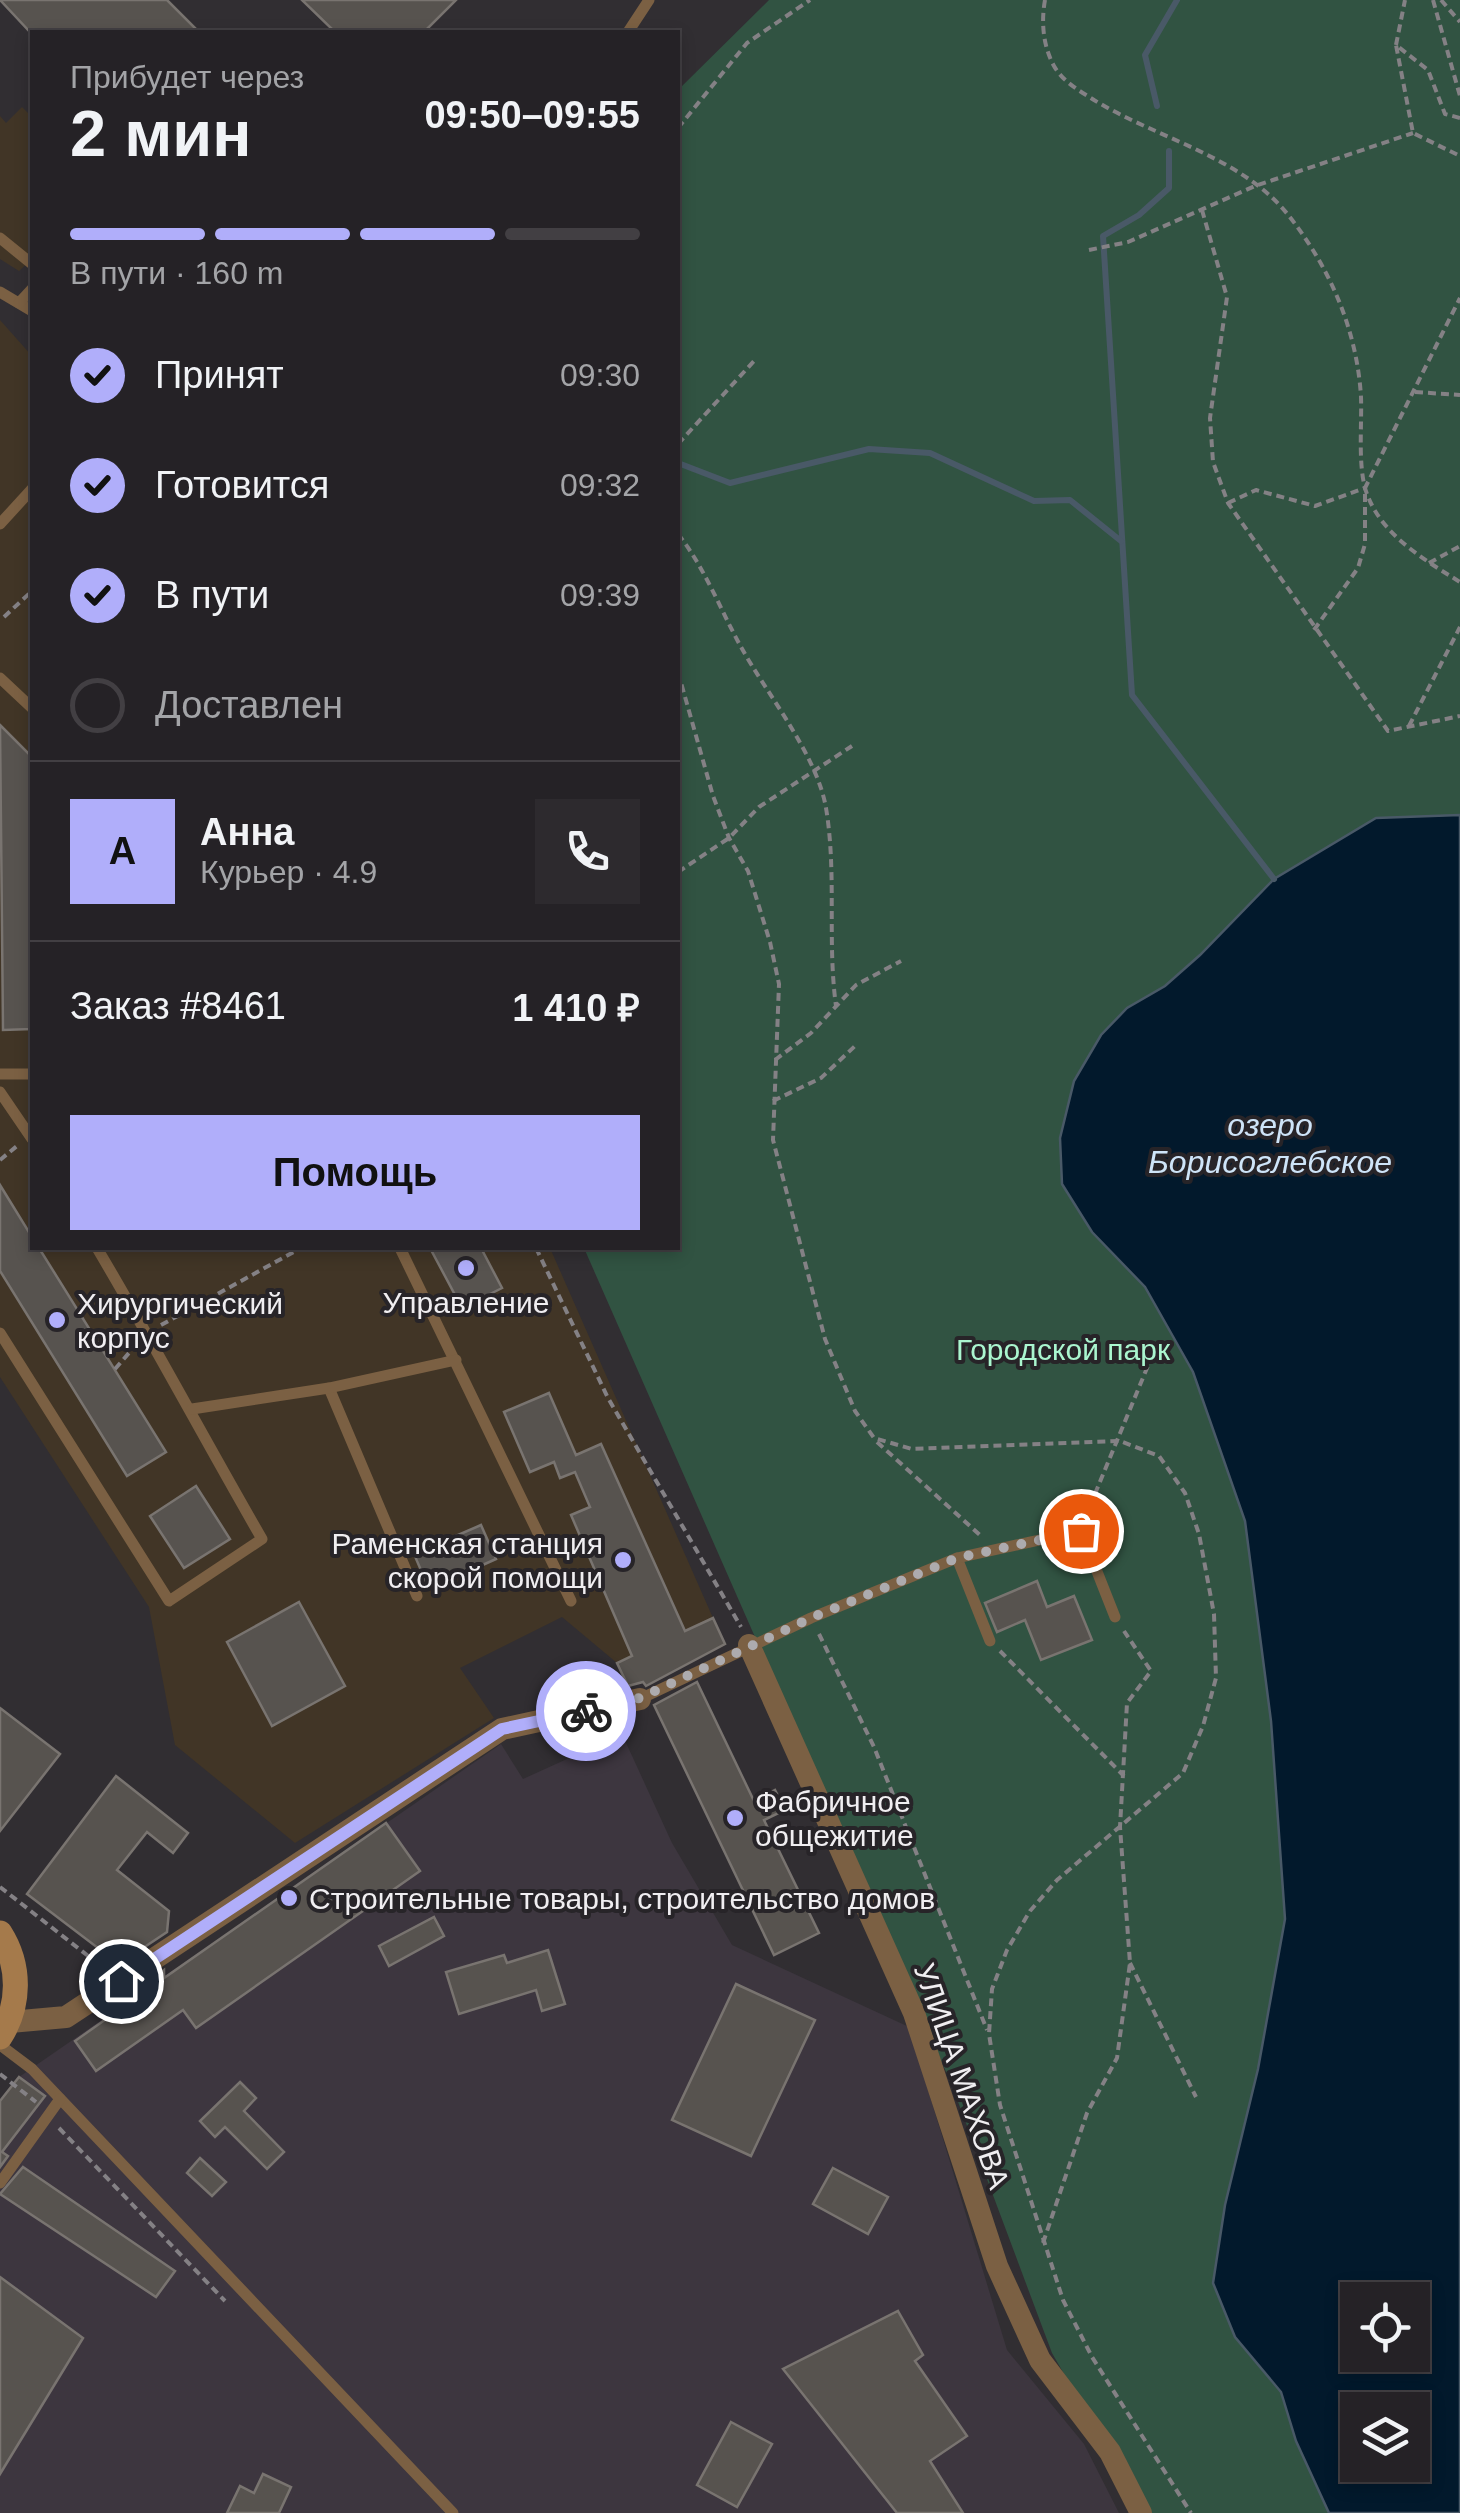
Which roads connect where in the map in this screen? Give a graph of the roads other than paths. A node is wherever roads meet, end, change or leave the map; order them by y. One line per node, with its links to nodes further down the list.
1 (649, 0): 2 (lane)
2 (629, 30)
3 (0, 238): 4 (lane)
4 (30, 262)
5 (0, 292): 7 (lane)
6 (30, 292): 7 (lane)
7 (19, 303): 8 (lane)
8 (30, 310)
9 (30, 491): 10 (lane)
10 (0, 524)
11 (0, 678): 12 (lane)
12 (30, 706)
13 (0, 1074): 14 (lane)
14 (30, 1074)
15 (0, 1092): 16 (lane)
16 (30, 1133)
17 (98, 1250): 22 (lane)
18 (401, 1250): 20 (lane)
19 (0, 1333): 22 (lane)
20 (456, 1360): 21 (lane); 25 (lane)
21 (329, 1388): 22 (lane); 24 (lane)
22 (192, 1409)
23 (957, 1558): 26 (lane); 27 (lane); 28 (lane)
24 (416, 1596)
25 (571, 1601)
26 (1114, 1617)
27 (990, 1640)
28 (749, 1646): 29 (lane); 35 (street, УЛИЦА МАХОВА)
29 (640, 1698): 31 (street)
30 (0, 1933): 31 (main road)
31 (2, 2035): 32 (lane)
32 (60, 2099): 33 (lane); 34 (lane)
33 (0, 2183)
34 (453, 2513)
35 (1140, 2513)

